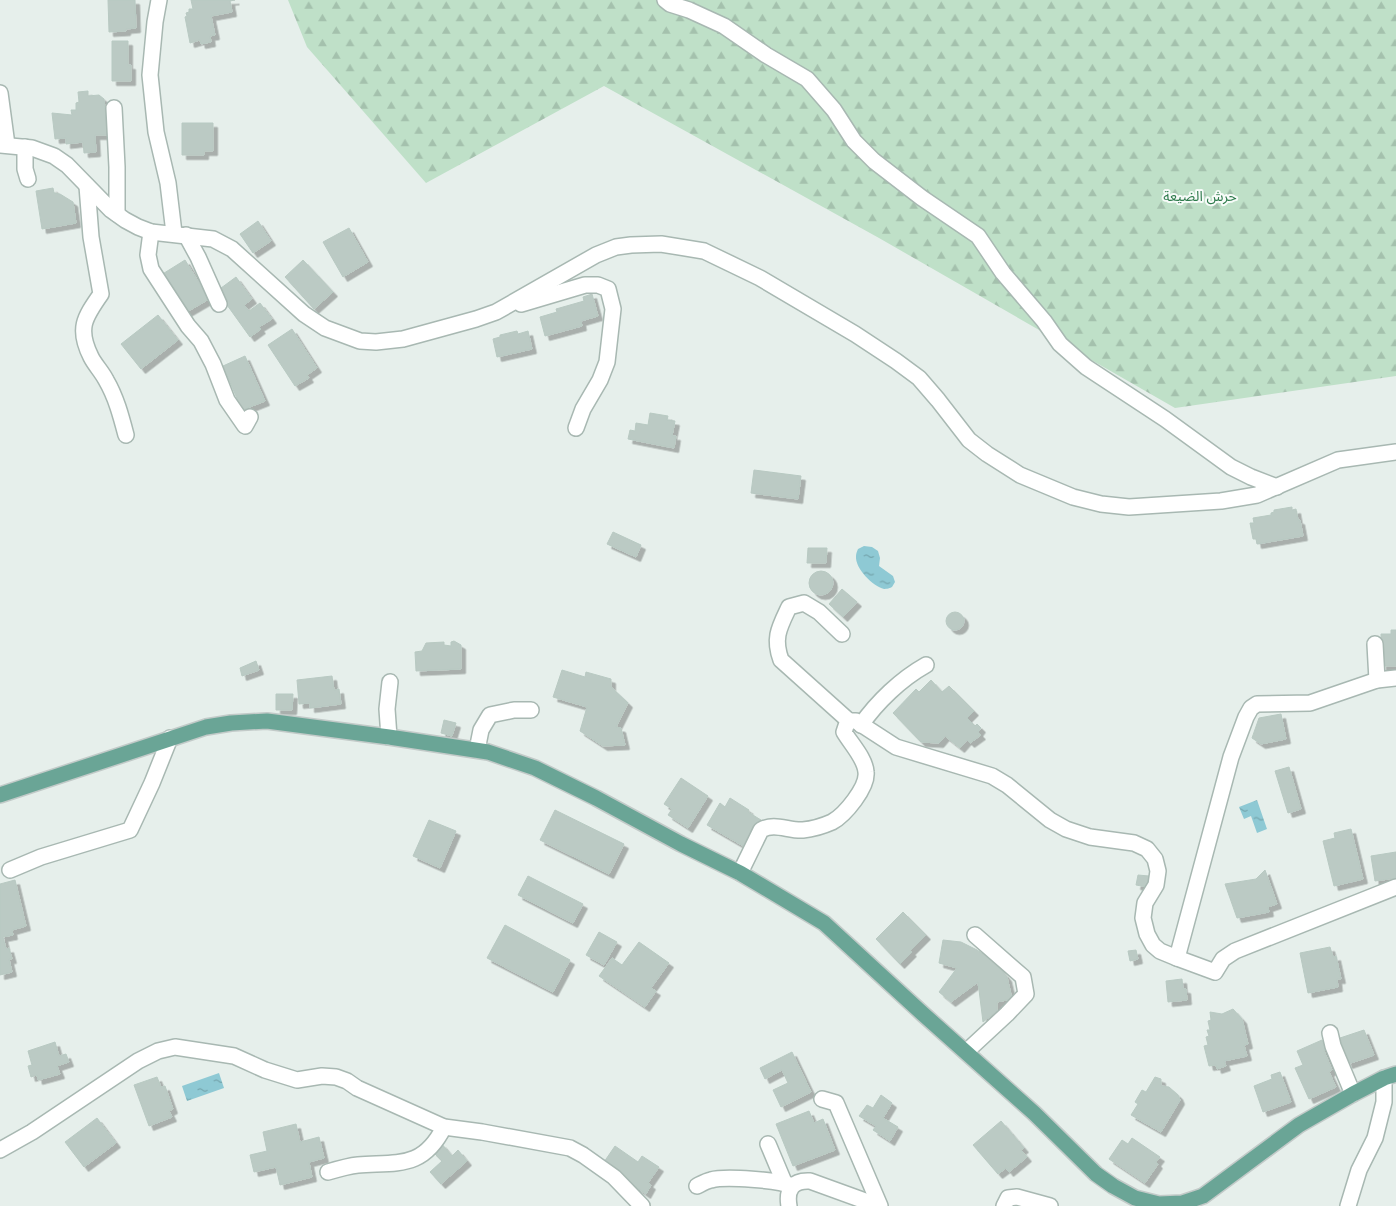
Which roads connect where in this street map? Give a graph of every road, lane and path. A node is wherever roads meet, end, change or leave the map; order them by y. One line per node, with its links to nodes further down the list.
1 (159, 0): 11 (street)
2 (665, 0): 18 (street)
3 (0, 93): 5 (street)
4 (114, 108): 9 (street)
5 (3, 145): 6 (street)
6 (26, 147): 7 (street); 8 (street)
7 (28, 179)
8 (87, 186): 9 (street); 16 (street)
9 (117, 214): 10 (street)
10 (151, 232): 11 (street); 14 (street)
11 (180, 234): 12 (street); 13 (street)
12 (219, 304)
13 (496, 312): 15 (street); 18 (street)
14 (250, 416)
15 (576, 428)
16 (126, 434)
17 (1396, 452): 18 (street)
18 (1277, 487)
19 (842, 634): 26 (street)
20 (1375, 644): 23 (street)
21 (926, 665): 26 (street)
22 (1396, 678): 23 (street)
23 (1376, 680): 35 (street)
24 (390, 682): 27 (street)
25 (531, 710): 29 (street)
26 (855, 723): 32 (street); 35 (street)
27 (389, 736): 28 (main road); 29 (main road)
28 (170, 738): 30 (main road); 31 (street)
29 (477, 750): 32 (main road)
30 (0, 795)
31 (10, 870)
32 (740, 873): 37 (main road)
33 (1396, 887): 35 (street)
34 (975, 935): 37 (street)
35 (1176, 958)
36 (1330, 1032): 39 (street)
37 (966, 1052): 47 (main road)
38 (1390, 1076): 39 (main road); 53 (street)
39 (1353, 1094): 47 (main road)
40 (822, 1099): 50 (street)
41 (444, 1127): 43 (street); 44 (street); 48 (street)
42 (768, 1144): 45 (street)
43 (0, 1150)
44 (328, 1172)
45 (788, 1184): 46 (street); 49 (street); 50 (street)
46 (697, 1186)
47 (1181, 1205)
48 (642, 1206)
49 (789, 1206)
50 (880, 1206)
51 (1004, 1206): 52 (street)
52 (1050, 1206)
53 (1348, 1206)

